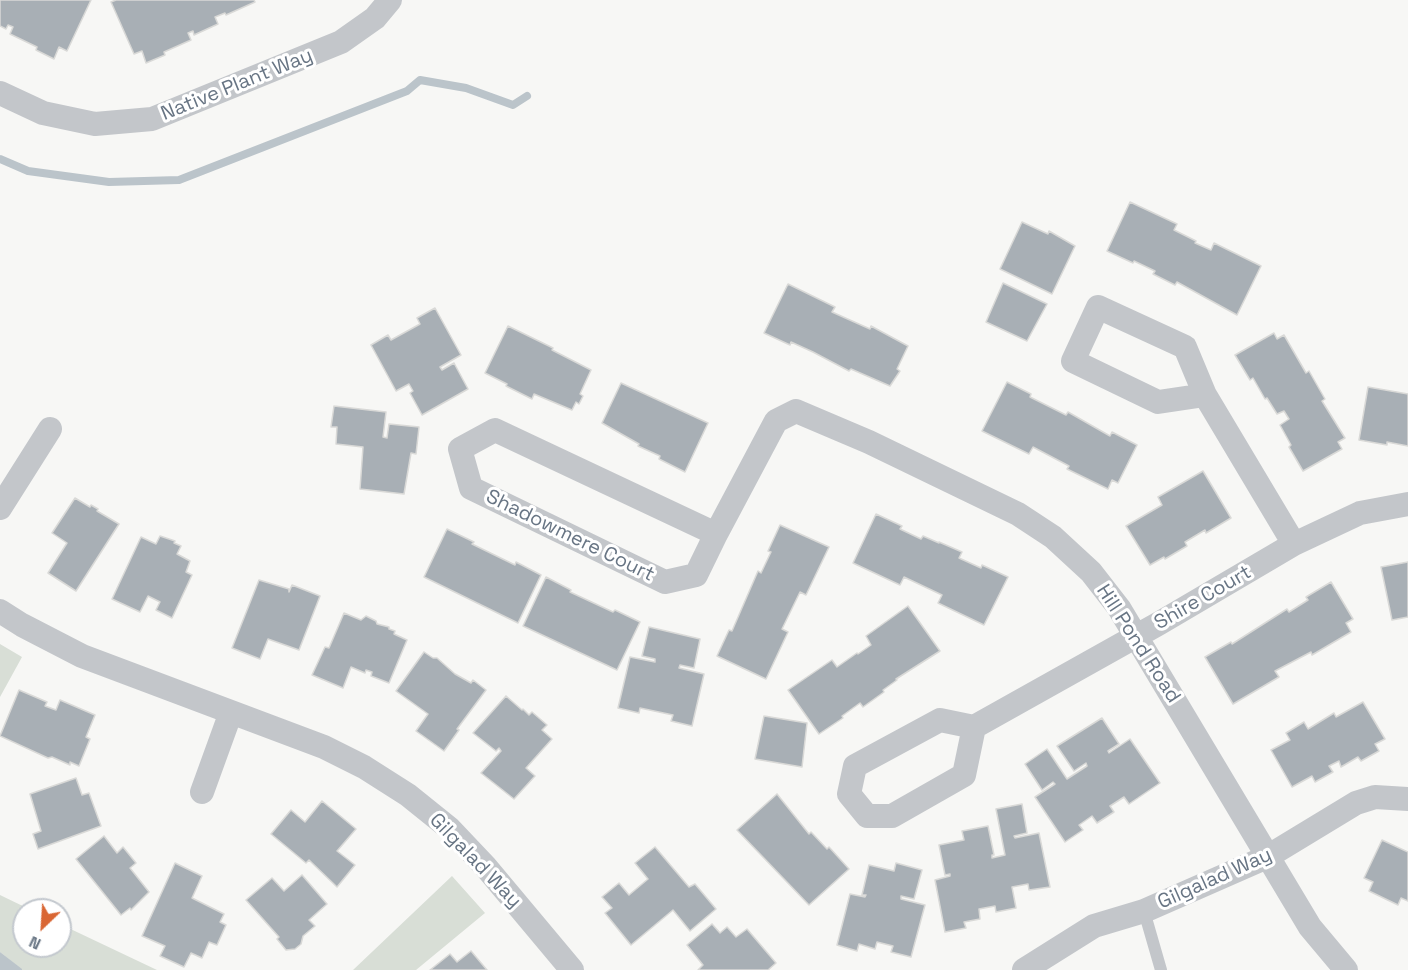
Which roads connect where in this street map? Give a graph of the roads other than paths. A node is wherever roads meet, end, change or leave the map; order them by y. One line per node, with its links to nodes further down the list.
1 (390, 0): 2 (street, Native Plant Way)
2 (0, 93)
3 (1205, 395): 3 (street); 9 (street)
4 (796, 411): 8 (street, Shadowmere Court); 11 (street, Hill Pond Road)
5 (50, 429): 7 (street)
6 (1408, 504): 9 (street, Shire Court)
7 (0, 508)
8 (716, 534): 8 (street, Shadowmere Court)
9 (1294, 543): 11 (street, Shire Court)
10 (0, 611): 12 (street, Gilgalad Way)
11 (1136, 636): 13 (street, Shire Court); 16 (street, Hill Pond Road)
12 (231, 712): 14 (street); 18 (street, Gilgalad Way)
13 (974, 727): 13 (street)
14 (202, 792)
15 (1408, 799): 16 (street, Gilgalad Way)
16 (1267, 856): 17 (street, Gilgalad Way); 21 (street, Hill Pond Road)
17 (1144, 911): 19 (street, Gilgalad Way); 20 (lane)
18 (572, 970)
19 (1024, 970)
20 (1161, 970)
21 (1346, 970)

